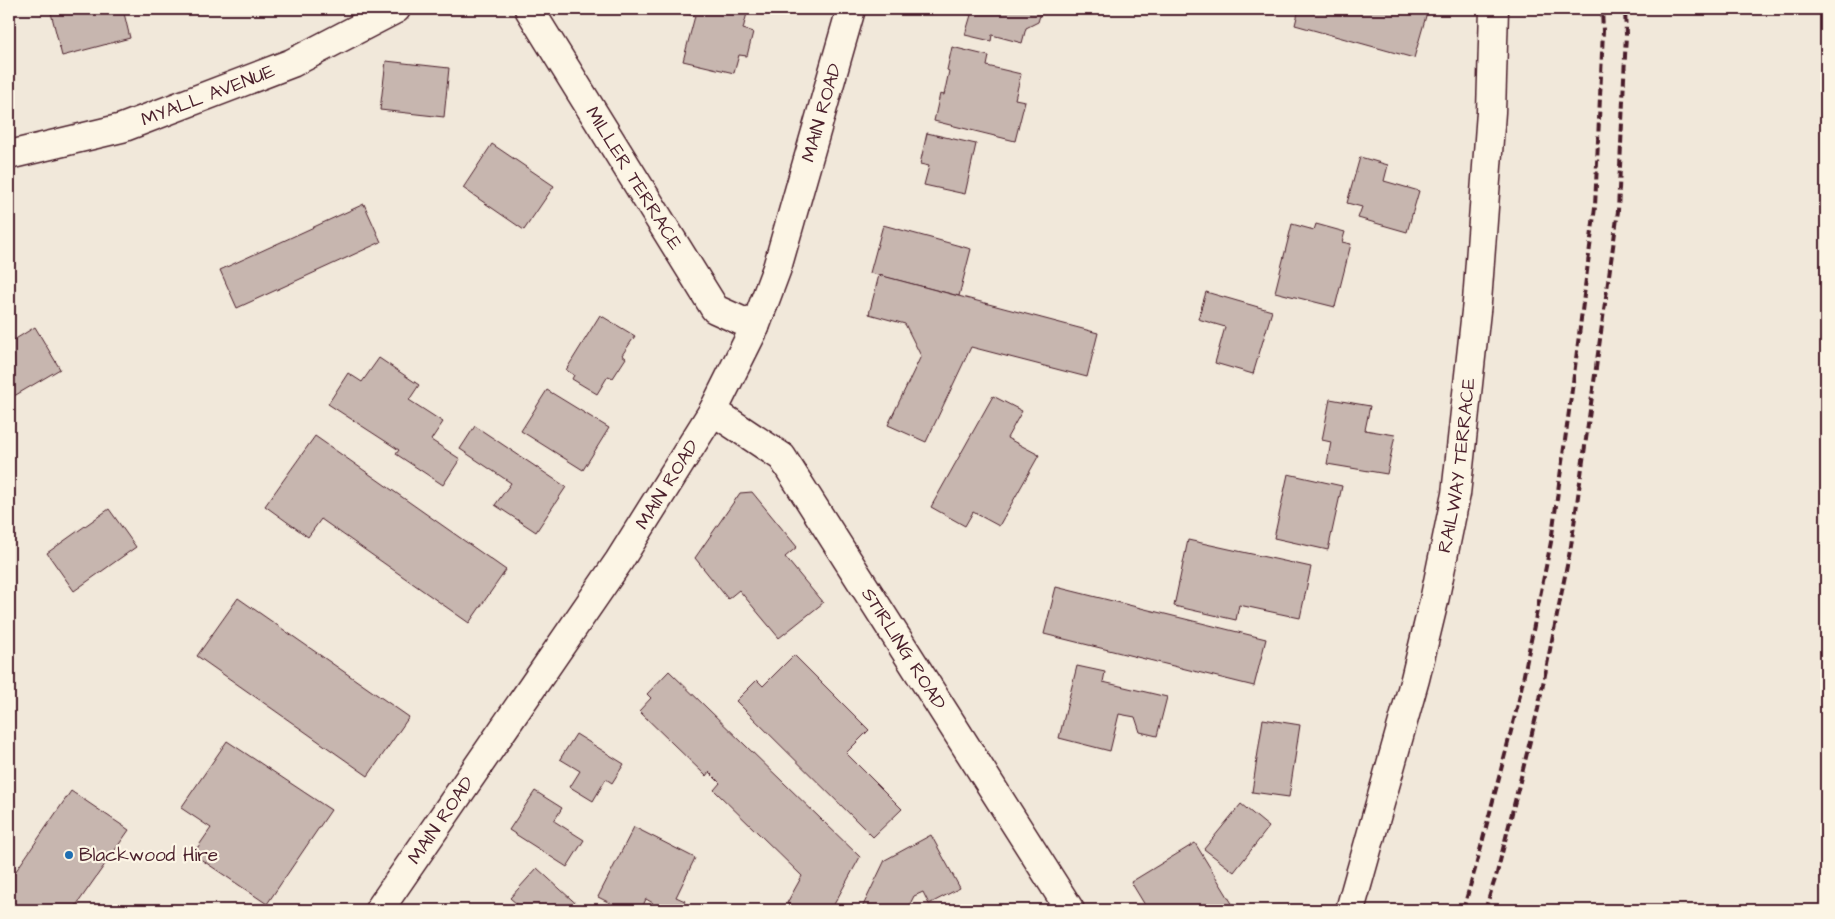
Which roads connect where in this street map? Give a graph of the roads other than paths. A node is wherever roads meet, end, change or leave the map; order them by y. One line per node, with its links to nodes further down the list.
1 (396, 9): 5 (street, MYALL AVENUE)
2 (529, 9): 6 (street, MILLER TERRACE)
3 (851, 9): 6 (street, MAIN ROAD)
4 (1494, 9): 10 (street, RAILWAY TERRACE)
5 (9, 155)
6 (756, 328): 7 (street, MAIN ROAD)
7 (713, 411): 8 (street, MAIN ROAD); 9 (street, STIRLING ROAD)
8 (379, 910)
9 (1070, 910)
10 (1350, 910)

